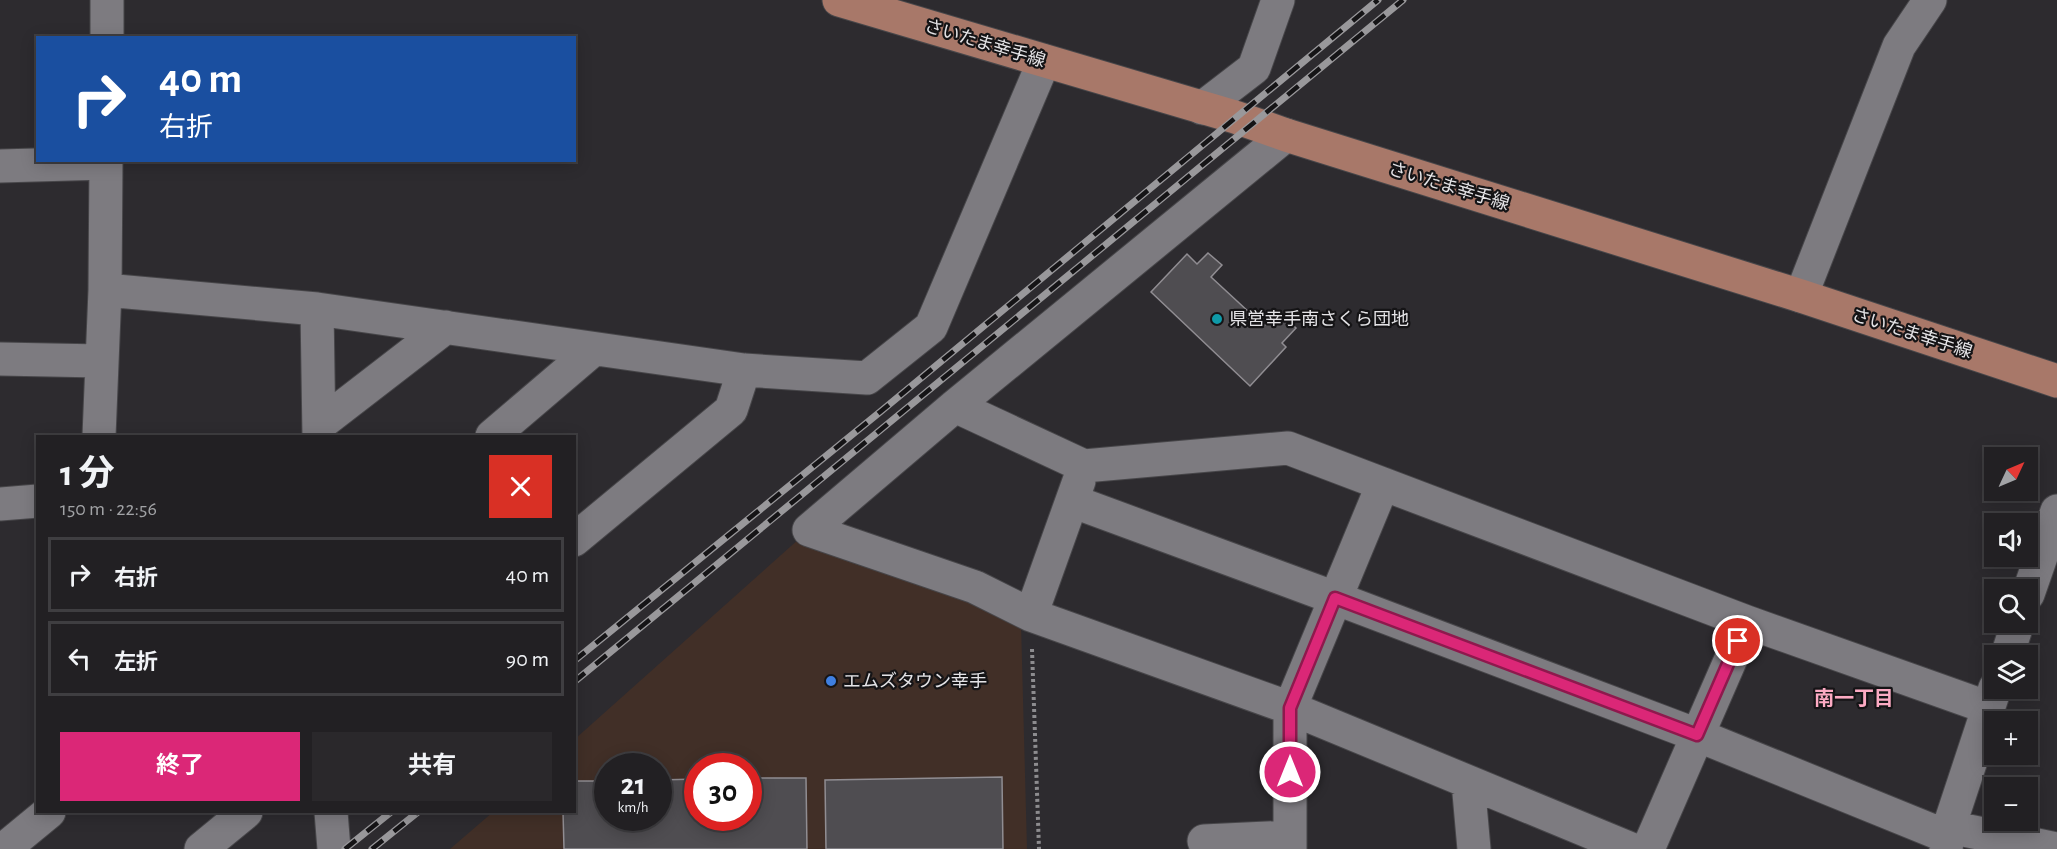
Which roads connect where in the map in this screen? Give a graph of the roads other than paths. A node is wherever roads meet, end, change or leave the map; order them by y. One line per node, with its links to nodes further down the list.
1 (107, 0): 5 (street)
2 (839, 0): 6 (main road, さいたま幸手線)
3 (1278, 0): 7 (street)
4 (1930, 0): 12 (street)
5 (107, 36)
6 (1044, 61): 7 (main road, さいたま幸手線); 18 (street)
7 (1202, 108): 8 (main road, さいたま幸手線)
8 (1286, 135): 12 (main road, さいたま幸手線); 20 (street)
9 (106, 162): 10 (street); 11 (street)
10 (0, 165)
11 (105, 290): 13 (street); 17 (street)
12 (1801, 296): 19 (main road, さいたま幸手線)
13 (317, 309): 14 (street); 21 (street)
14 (446, 327): 15 (street); 21 (street)
15 (594, 348): 18 (street); 23 (street)
16 (0, 359): 17 (street)
17 (101, 361): 22 (street)
18 (744, 370): 30 (street)
19 (2057, 381)
20 (955, 406): 24 (street); 33 (street)
21 (319, 431)
22 (99, 435)
23 (493, 435)
24 (1084, 466): 25 (street); 27 (street)
25 (1383, 484): 32 (street); 34 (street)
26 (36, 501): 28 (street)
27 (1072, 501): 32 (street); 33 (street)
28 (0, 504)
29 (2057, 511): 31 (street)
30 (576, 538)
31 (2033, 579)
32 (1335, 598): 37 (street); 38 (street)
33 (1031, 615): 37 (street)
34 (1747, 622): 35 (street); 38 (street)
35 (1984, 696)
36 (1992, 699): 43 (street)
37 (1290, 708): 39 (street); 46 (street)
38 (1697, 735): 43 (street); 51 (street)
39 (1468, 782): 49 (street); 50 (street)
40 (48, 813): 45 (street)
41 (245, 813): 47 (street)
42 (331, 813): 48 (street)
43 (1948, 838): 52 (street)
44 (1204, 841): 46 (street)
45 (12, 842)
46 (1290, 843)
47 (201, 849)
48 (334, 849)
49 (1474, 849)
50 (1630, 849)
51 (1648, 849)
52 (2057, 849)

